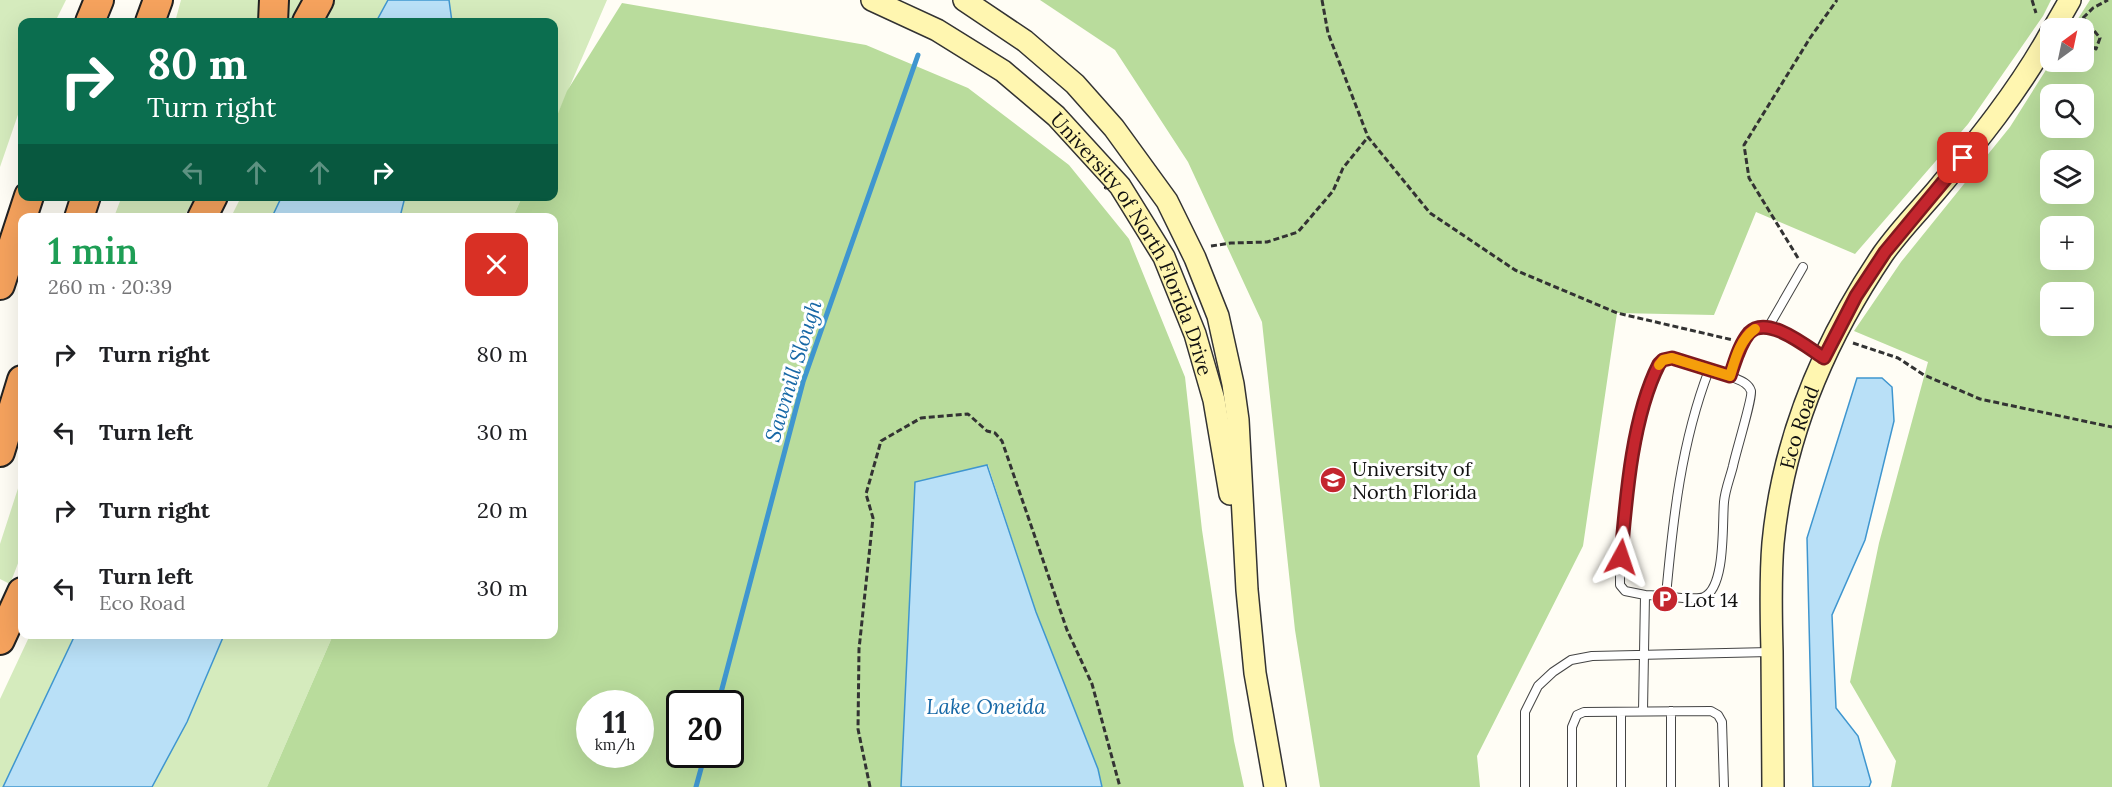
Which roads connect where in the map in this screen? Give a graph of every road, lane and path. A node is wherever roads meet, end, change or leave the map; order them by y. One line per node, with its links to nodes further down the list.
1 (99, 0): 14 (highway)
2 (158, 0): 15 (highway)
3 (274, 0): 16 (highway)
4 (318, 0): 17 (highway)
5 (872, 0): 38 (street, University of North Florida Drive)
6 (964, 0): 25 (street, University of North Florida Drive)
7 (1322, 0): 22 (path)
8 (1838, 0): 27 (path)
9 (2032, 0): 12 (path)
10 (2070, 0): 18 (street)
11 (2108, 0): 13 (path)
12 (2036, 13)
13 (2083, 17)
14 (92, 18)
15 (151, 18)
16 (273, 18)
17 (309, 18)
18 (2060, 18)
19 (2094, 31): 20 (path)
20 (2094, 48)
21 (2040, 50): 30 (street, Eco Road)
22 (1368, 137): 25 (path); 31 (path)
23 (18, 219): 26 (highway)
24 (18, 226): 28 (highway)
25 (1192, 250): 38 (street, University of North Florida Drive)
26 (0, 264)
27 (1803, 267): 29 (lane)
28 (0, 285)
29 (1769, 326): 31 (lane); 32 (lane)
30 (1834, 336): 32 (street, Eco Road); 36 (path)
31 (1744, 342): 34 (lane)
32 (1824, 358): 43 (street, Eco Road)
33 (1709, 370): 34 (lane); 39 (lane); 40 (lane)
34 (1730, 376): 40 (lane)
35 (18, 393): 37 (highway)
36 (2112, 427)
37 (0, 452)
38 (1247, 590): 50 (street, University of North Florida Drive)
39 (1645, 595): 40 (lane); 44 (lane)
40 (1666, 596)
41 (18, 601): 42 (highway)
42 (0, 640)
43 (1772, 652): 44 (lane); 56 (street, Eco Road)
44 (1644, 656): 45 (lane); 51 (lane)
45 (1643, 711): 46 (lane); 47 (lane)
46 (1671, 711): 54 (lane); 55 (lane)
47 (1621, 712): 52 (lane); 53 (lane)
48 (870, 787): 49 (path)
49 (1120, 787)
50 (1275, 787)
51 (1525, 787)
52 (1572, 787)
53 (1621, 787)
54 (1671, 787)
55 (1724, 787)
56 (1773, 787)

